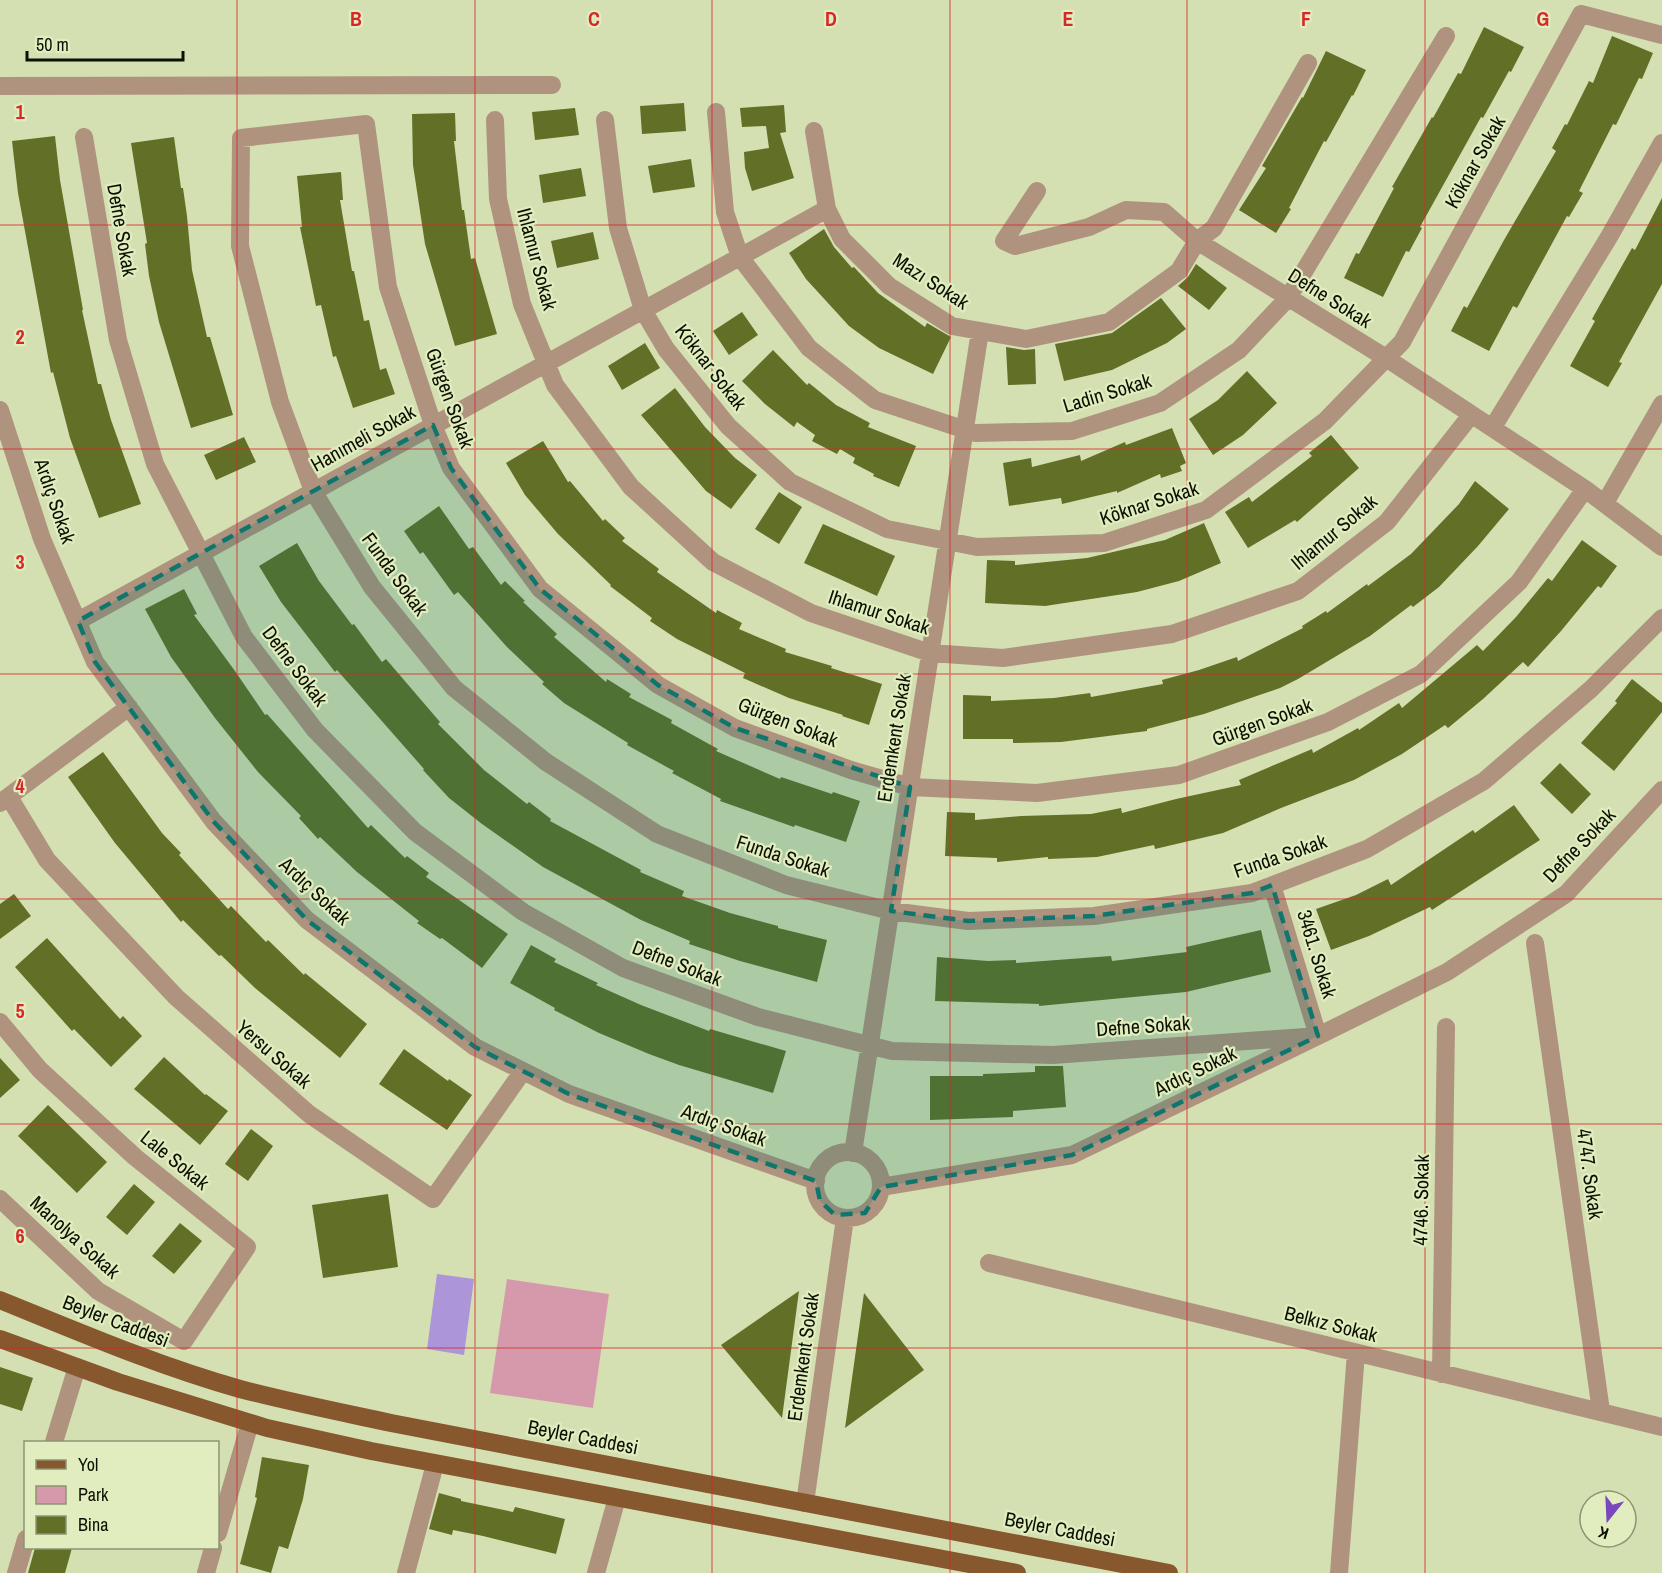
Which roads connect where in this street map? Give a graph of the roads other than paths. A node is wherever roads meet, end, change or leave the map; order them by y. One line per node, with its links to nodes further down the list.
1 (1662, 35): 20 (street, Köknar Sokak)
2 (1446, 36): 17 (street, Ladin Sokak)
3 (1308, 63): 15 (street, Mazı Sokak)
4 (552, 85): 5 (street)
5 (0, 86)
6 (716, 112): 16 (street, Ladin Sokak)
7 (495, 120): 21 (street, Ihlamur Sokak)
8 (605, 120): 18 (street, Köknar Sokak)
9 (813, 131): 14 (street, Mazı Sokak)
10 (84, 137): 33 (street, Defne Sokak)
11 (241, 138): 25 (street, Gürgen Sokak); 29 (street, Funda Sokak)
12 (1662, 143): 26 (street)
13 (1037, 191): 15 (street, Defne Sokak)
14 (827, 209): 16 (street, Hanımeli Sokak); 19 (street, Mazı Sokak)
15 (1197, 241): 17 (street, Defne Sokak); 19 (street, Mazı Sokak)
16 (740, 257): 18 (street, Hanımeli Sokak); 27 (street, Ladin Sokak)
17 (1288, 298): 20 (street, Defne Sokak); 27 (street, Ladin Sokak)
18 (643, 310): 21 (street, Hanımeli Sokak); 31 (street, Köknar Sokak)
19 (980, 331): 27 (street, Erdemkent Sokak)
20 (1386, 358): 24 (street, Defne Sokak); 31 (street, Köknar Sokak)
21 (547, 362): 25 (street, Hanımeli Sokak); 36 (street, Ihlamur Sokak)
22 (1662, 404): 30 (street)
23 (0, 410): 35 (street, Ardıç Sokak)
24 (1471, 415): 26 (street, Defne Sokak); 36 (street, Ihlamur Sokak)
25 (433, 425): 29 (street, Hanımeli Sokak); 38 (street, Gürgen Sokak)
26 (1493, 427): 28 (street, Defne Sokak)
27 (965, 429): 31 (street, Erdemkent Sokak)
28 (1585, 489): 30 (street, Defne Sokak); 38 (street, Gürgen Sokak)
29 (313, 491): 33 (street, Hanımeli Sokak); 42 (street, Funda Sokak)
30 (1605, 503): 32 (street, Defne Sokak)
31 (948, 541): 36 (street, Erdemkent Sokak)
32 (1662, 547)
33 (200, 554): 35 (street, Hanımeli Sokak); 47 (street, Defne Sokak)
34 (1662, 618): 41 (street, Funda Sokak)
35 (78, 621): 37 (street, Ardıç Sokak)
36 (930, 652): 38 (street, Erdemkent Sokak)
37 (129, 707): 40 (street); 48 (street, Ardıç Sokak)
38 (910, 787): 42 (street, Erdemkent Sokak)
39 (1662, 790): 46 (street, Defne Sokak)
40 (5, 800): 48 (street, Yersu Sokak)
41 (1272, 885): 42 (street, Funda Sokak); 46 (street, 3461. Sokak)
42 (891, 910): 47 (street, Erdemkent Sokak)
43 (1535, 943): 61 (street, 4747. Sokak)
44 (0, 1022): 57 (street, Lale Sokak)
45 (1446, 1027): 60 (street, 4746. Sokak)
46 (1318, 1036): 47 (street, Defne Sokak); 51 (street, Ardıç Sokak)
47 (870, 1046): 49 (street, Erdemkent Sokak)
48 (523, 1071): 50 (street, Ardıç Sokak)
49 (853, 1153): 50 (street); 51 (street)
50 (816, 1181): 53 (street)
51 (881, 1187): 53 (street)
52 (0, 1198): 57 (street, Manolya Sokak)
53 (845, 1218): 68 (street, Erdemkent Sokak)
54 (989, 1263): 58 (street, Belkız Sokak)
55 (0, 1300): 66 (main road, Beyler Caddesi)
56 (0, 1339): 59 (main road)
57 (184, 1341)
58 (1356, 1353): 60 (street, Belkız Sokak); 79 (street)
59 (77, 1367): 62 (main road); 64 (street)
60 (1441, 1374): 61 (street, Belkız Sokak)
61 (1601, 1412): 63 (street, Belkız Sokak)
62 (250, 1423): 65 (main road); 69 (street)
63 (1662, 1427)
64 (55, 1441)
65 (435, 1464): 67 (main road); 75 (street)
66 (624, 1468): 67 (main road); 68 (main road, Beyler Caddesi)
67 (617, 1498): 70 (main road); 76 (street)
68 (805, 1503): 70 (main road); 78 (main road, Beyler Caddesi)
69 (219, 1530)
70 (802, 1532): 77 (main road)
71 (24, 1545): 73 (street)
72 (213, 1549): 74 (street)
73 (15, 1573)
74 (206, 1573)
75 (406, 1573)
76 (596, 1573)
77 (1017, 1573)
78 (1169, 1573)
79 (1339, 1573)

